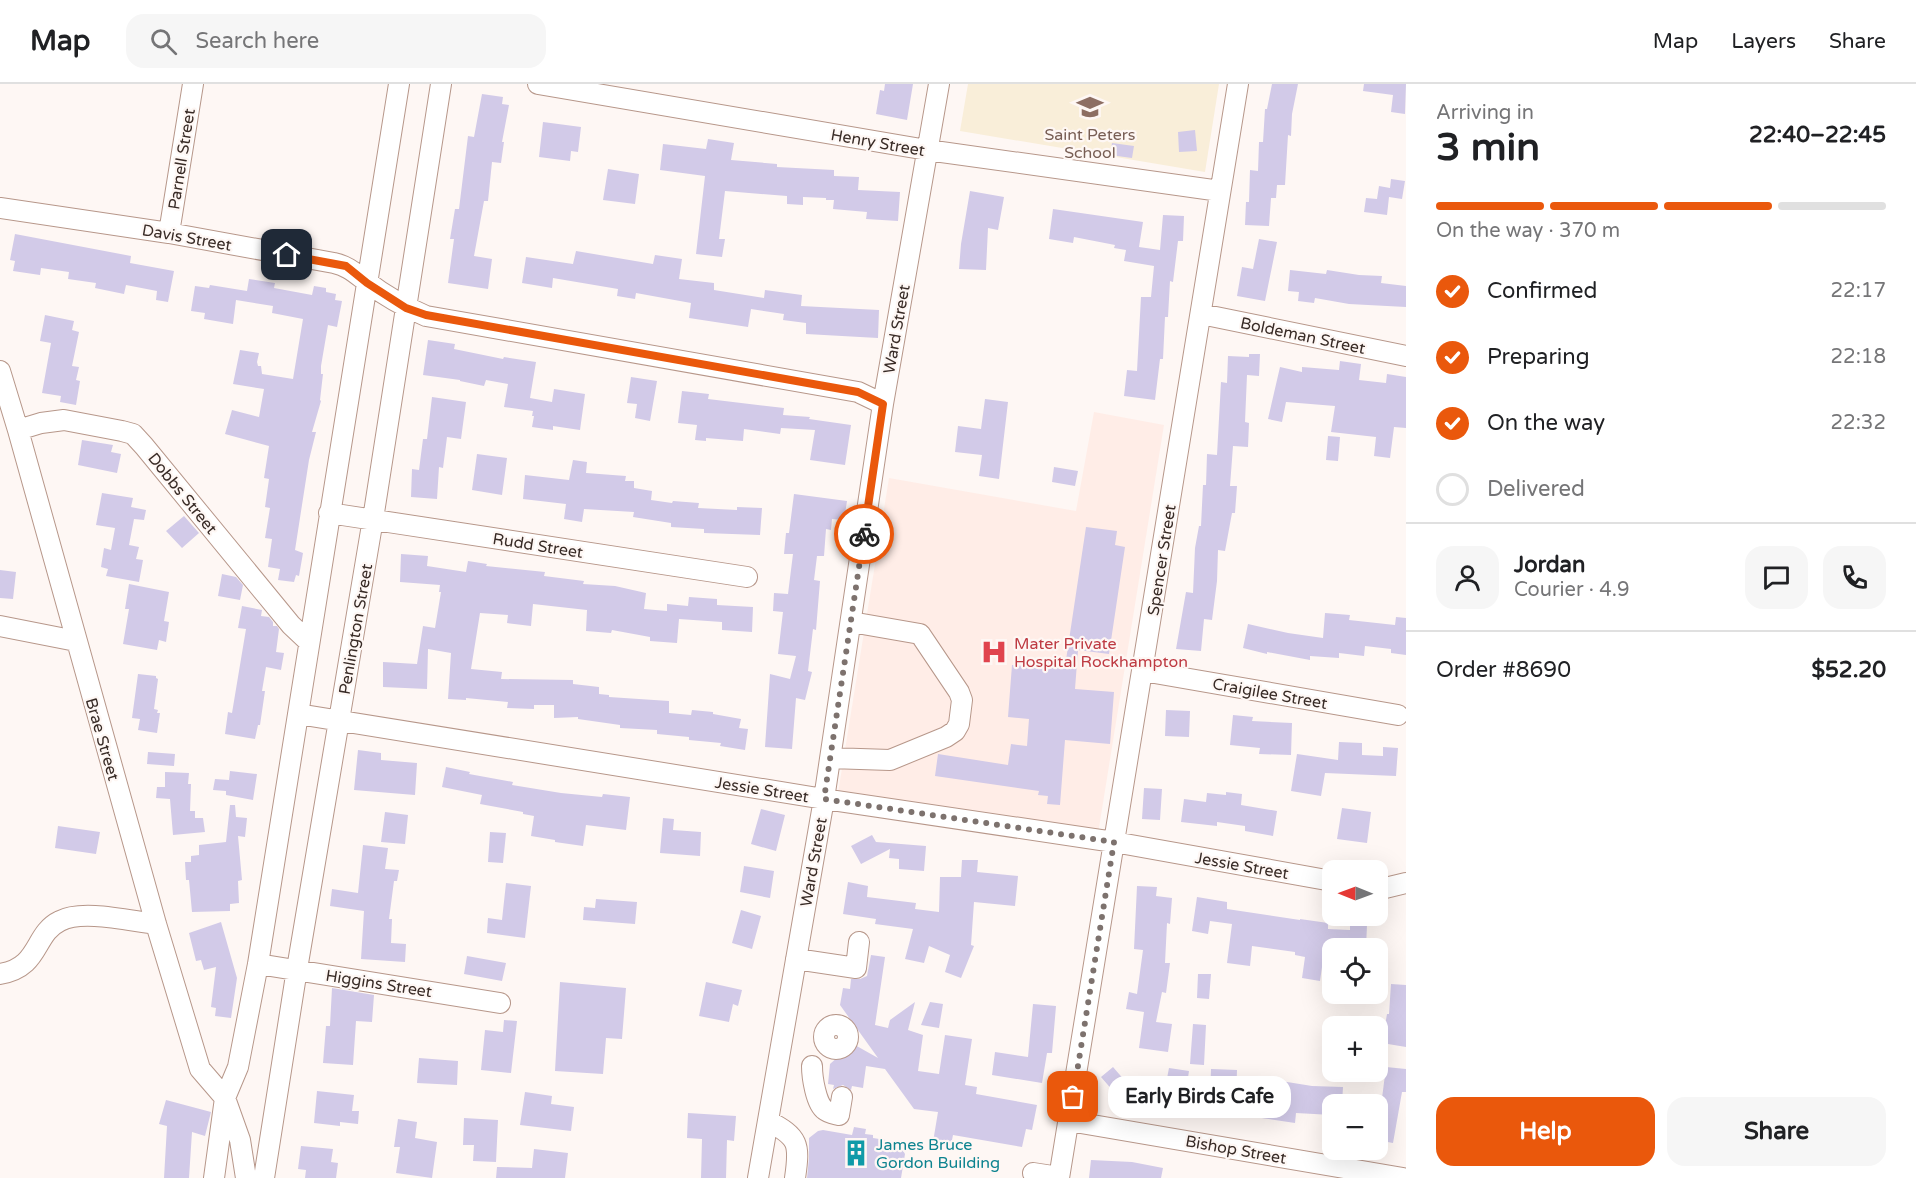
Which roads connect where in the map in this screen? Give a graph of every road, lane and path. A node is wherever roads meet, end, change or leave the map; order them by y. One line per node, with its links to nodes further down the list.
1 (193, 84): 10 (street, Parnell Street)
2 (399, 84): 11 (street)
3 (441, 84): 12 (street, Penlington Street)
4 (538, 84): 7 (street, Henry Street)
5 (939, 84): 7 (street, Ward Street)
6 (1238, 84): 8 (street, Spencer Street)
7 (927, 150): 8 (street, Henry Street); 16 (street, Ward Street)
8 (1220, 191): 13 (street, Spencer Street)
9 (0, 208): 10 (street, Davis Street)
10 (169, 233): 11 (street, Davis Street)
11 (367, 283): 12 (street, Davis Street); 18 (street)
12 (406, 308): 16 (street, Davis Street); 19 (street, Penlington Street)
13 (1201, 314): 14 (street, Boldeman Street); 25 (street, Spencer Street)
14 (1406, 356)
15 (0, 371): 17 (street, Brae Street)
16 (883, 404): 21 (street, Ward Street)
17 (18, 429): 23 (street, Brae Street); 24 (street, Dobbs Street)
18 (329, 513): 19 (street, Rudd Street); 24 (street)
19 (374, 519): 20 (street, Rudd Street); 28 (street, Penlington Street)
20 (747, 577)
21 (850, 622): 29 (street, Ward Street); 29 (street)
22 (0, 626): 23 (street)
23 (76, 641): 35 (street, Brae Street)
24 (309, 642): 26 (street)
25 (1143, 671): 27 (street, Craigilee Street); 31 (street, Spencer Street)
26 (298, 714): 28 (street, Jessie Street); 38 (street)
27 (1398, 715)
28 (340, 721): 30 (street, Jessie Street); 39 (street, Penlington Street)
29 (830, 758): 30 (street, Ward Street)
30 (824, 799): 31 (street, Jessie Street); 37 (street, Ward Street)
31 (1114, 842): 32 (street, Jessie Street); 47 (street, Spencer Street)
32 (1322, 878)
33 (1406, 883): 34 (street)
34 (1388, 887)
35 (156, 924): 40 (street); 45 (street, Brae Street)
36 (859, 942): 37 (street)
37 (796, 959): 43 (street, Ward Street)
38 (258, 964): 39 (street, Higgins Street); 45 (street)
39 (297, 969): 41 (street, Higgins Street); 50 (street, Penlington Street)
40 (0, 974)
41 (500, 1003)
42 (830, 1048): 44 (street)
43 (779, 1060): 44 (street); 48 (street, Ward Street)
44 (812, 1066): 46 (street)
45 (225, 1098): 50 (street, Penlington Street); 51 (street)
46 (842, 1098)
47 (1069, 1120): 54 (street, Spencer Street); 55 (street, Bishop Street)
48 (768, 1121): 52 (street, Ward Street); 53 (street)
49 (1033, 1173): 54 (street)
50 (258, 1176)
51 (214, 1178)
52 (758, 1178)
53 (795, 1178)
54 (1059, 1178)
55 (1403, 1178)

